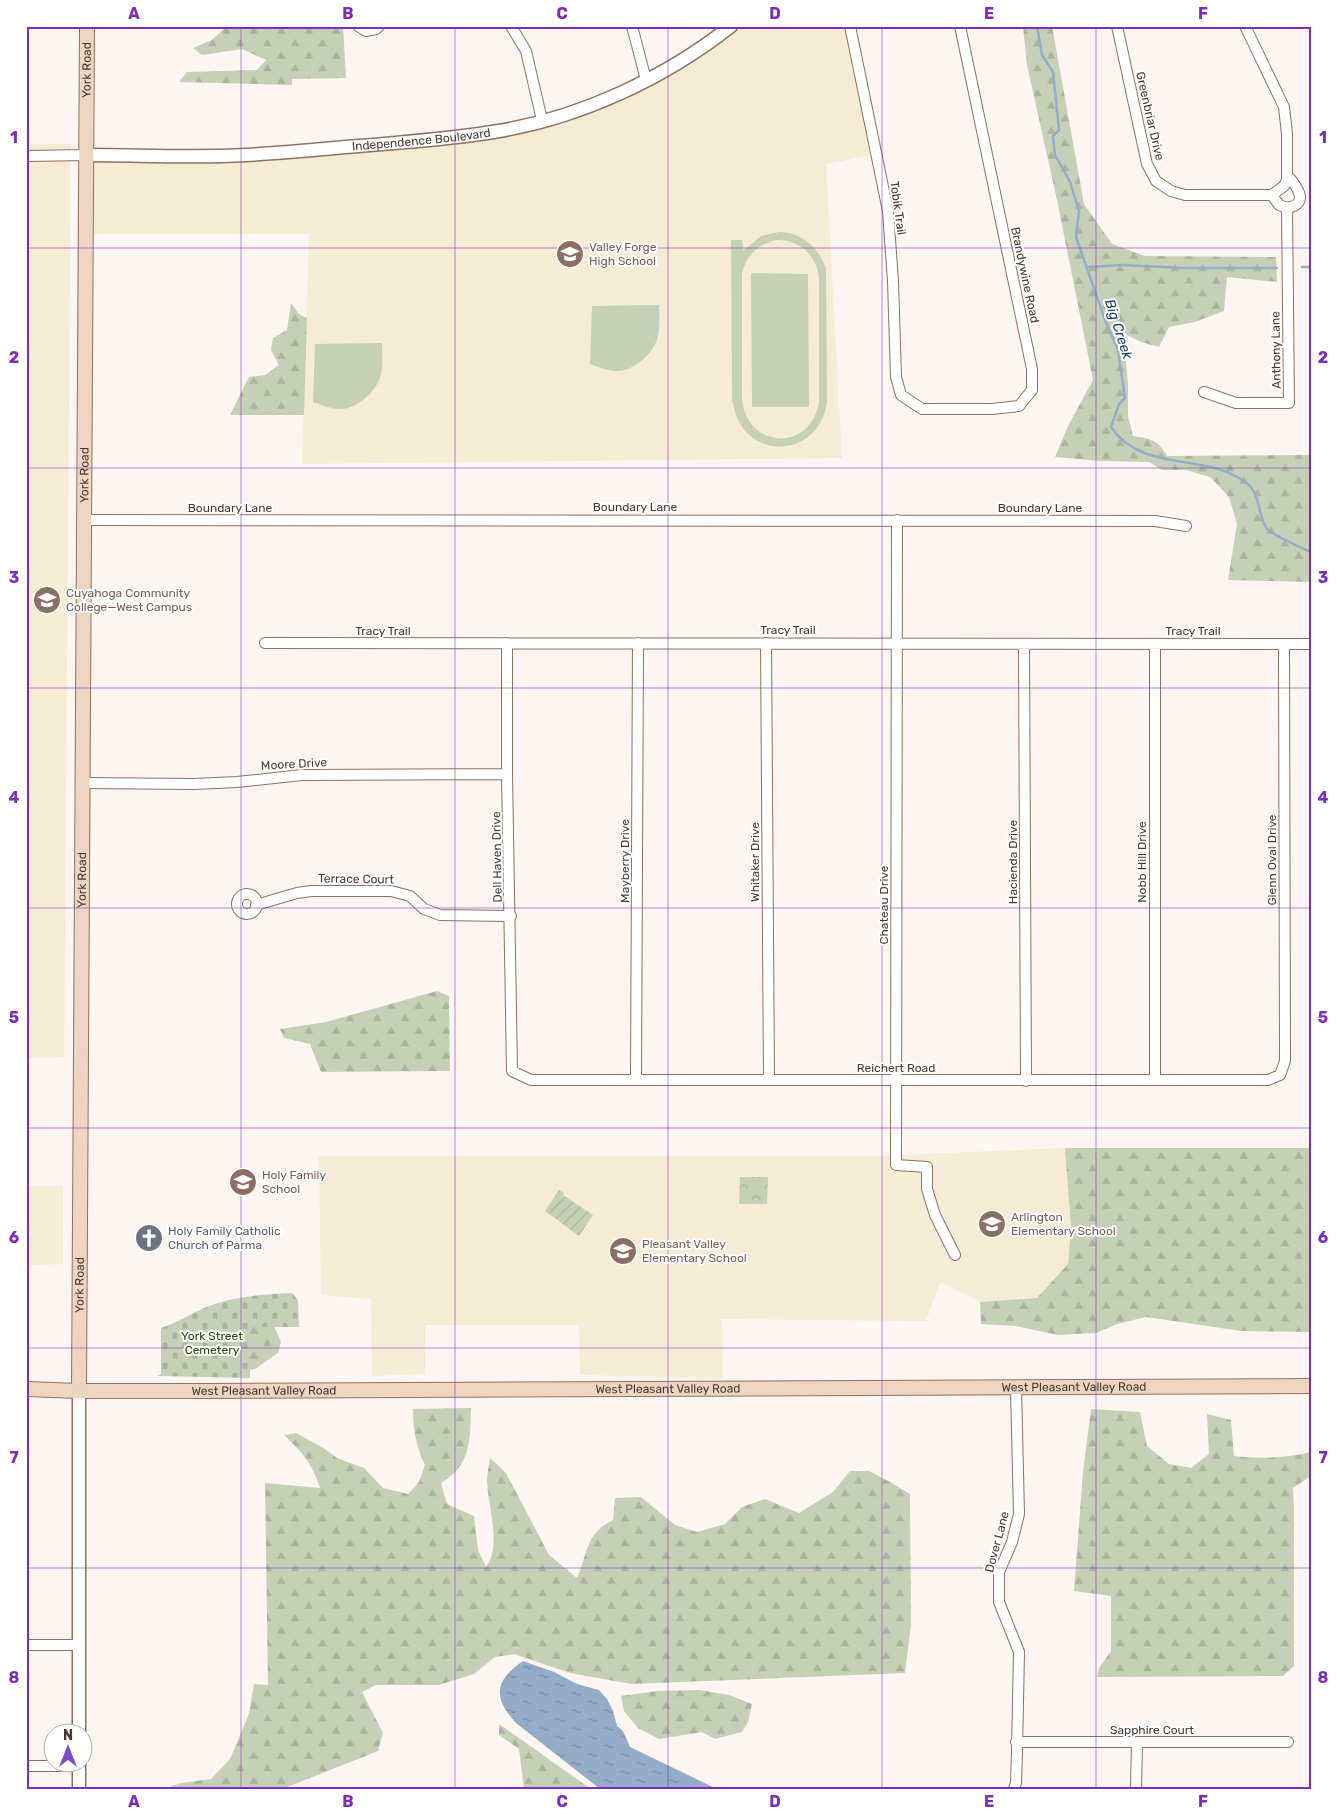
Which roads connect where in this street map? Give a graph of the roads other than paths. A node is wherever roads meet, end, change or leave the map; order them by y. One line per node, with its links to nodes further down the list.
1 (87, 26): 13 (main road, York Road)
2 (358, 26): 3 (street)
3 (379, 26)
4 (511, 26): 12 (street)
5 (632, 26): 11 (street)
6 (731, 26): 11 (street, Independence Boulevard)
7 (850, 26): 19 (street, Tobik Trail)
8 (960, 26): 19 (street, Brandywine Road)
9 (1117, 26): 16 (street, Greenbriar Drive)
10 (1245, 26): 15 (street)
11 (646, 80): 12 (street, Independence Boulevard)
12 (542, 120): 13 (street, Independence Boulevard)
13 (87, 155): 14 (street); 20 (main road, York Road)
14 (26, 156)
15 (1287, 175): 16 (street); 17 (street)
16 (1272, 194): 17 (street)
17 (1287, 208): 18 (street, Anthony Lane)
18 (1204, 392)
19 (901, 396)
20 (84, 520): 21 (street, Boundary Lane); 33 (main road, York Road)
21 (897, 520): 22 (street, Boundary Lane); 27 (street, Chateau Drive)
22 (1186, 526)
23 (265, 643): 24 (street, Tracy Trail)
24 (507, 643): 25 (street, Tracy Trail); 32 (street, Dell Haven Drive)
25 (638, 643): 26 (street, Tracy Trail); 38 (street, Mayberry Drive)
26 (766, 643): 27 (street, Tracy Trail); 39 (street, Whitaker Drive)
27 (897, 644): 28 (street, Tracy Trail); 41 (street, Chateau Drive)
28 (1024, 644): 29 (street, Tracy Trail); 42 (street, Hacienda Drive)
29 (1155, 644): 30 (street, Tracy Trail); 40 (street, Nobb Hill Drive)
30 (1284, 644): 31 (street, Tracy Trail); 37 (street, Glenn Oval Drive)
31 (1311, 644)
32 (507, 774): 33 (street, Moore Drive); 35 (street, Dell Haven Drive)
33 (83, 784): 47 (main road, York Road)
34 (256, 905): 35 (street, Terrace Court)
35 (511, 916): 36 (street, Dell Haven Drive)
36 (512, 1071): 38 (street, Reichert Road)
37 (1280, 1075): 40 (street, Reichert Road)
38 (636, 1080): 39 (street, Reichert Road)
39 (769, 1080): 41 (street, Reichert Road)
40 (1155, 1080): 42 (street, Reichert Road)
41 (896, 1081): 42 (street, Reichert Road); 43 (street, Chateau Drive)
42 (1026, 1081)
43 (955, 1255)
44 (1311, 1386): 45 (main road, West Pleasant Valley Road)
45 (1016, 1388): 47 (main road, West Pleasant Valley Road); 51 (street, Dover Lane)
46 (26, 1389): 47 (main road, West Pleasant Valley Road)
47 (79, 1391): 49 (street, York Road)
48 (26, 1645): 49 (street)
49 (79, 1645): 50 (street, York Road)
50 (79, 1722)
51 (1016, 1742): 52 (street, Sapphire Court); 58 (street, Dover Lane)
52 (1137, 1742): 53 (street, Sapphire Court); 59 (street)
53 (1288, 1742)
54 (42, 1765): 55 (street)
55 (26, 1766)
56 (79, 1772): 57 (street)
57 (79, 1789)
58 (1014, 1789)
59 (1136, 1789)

